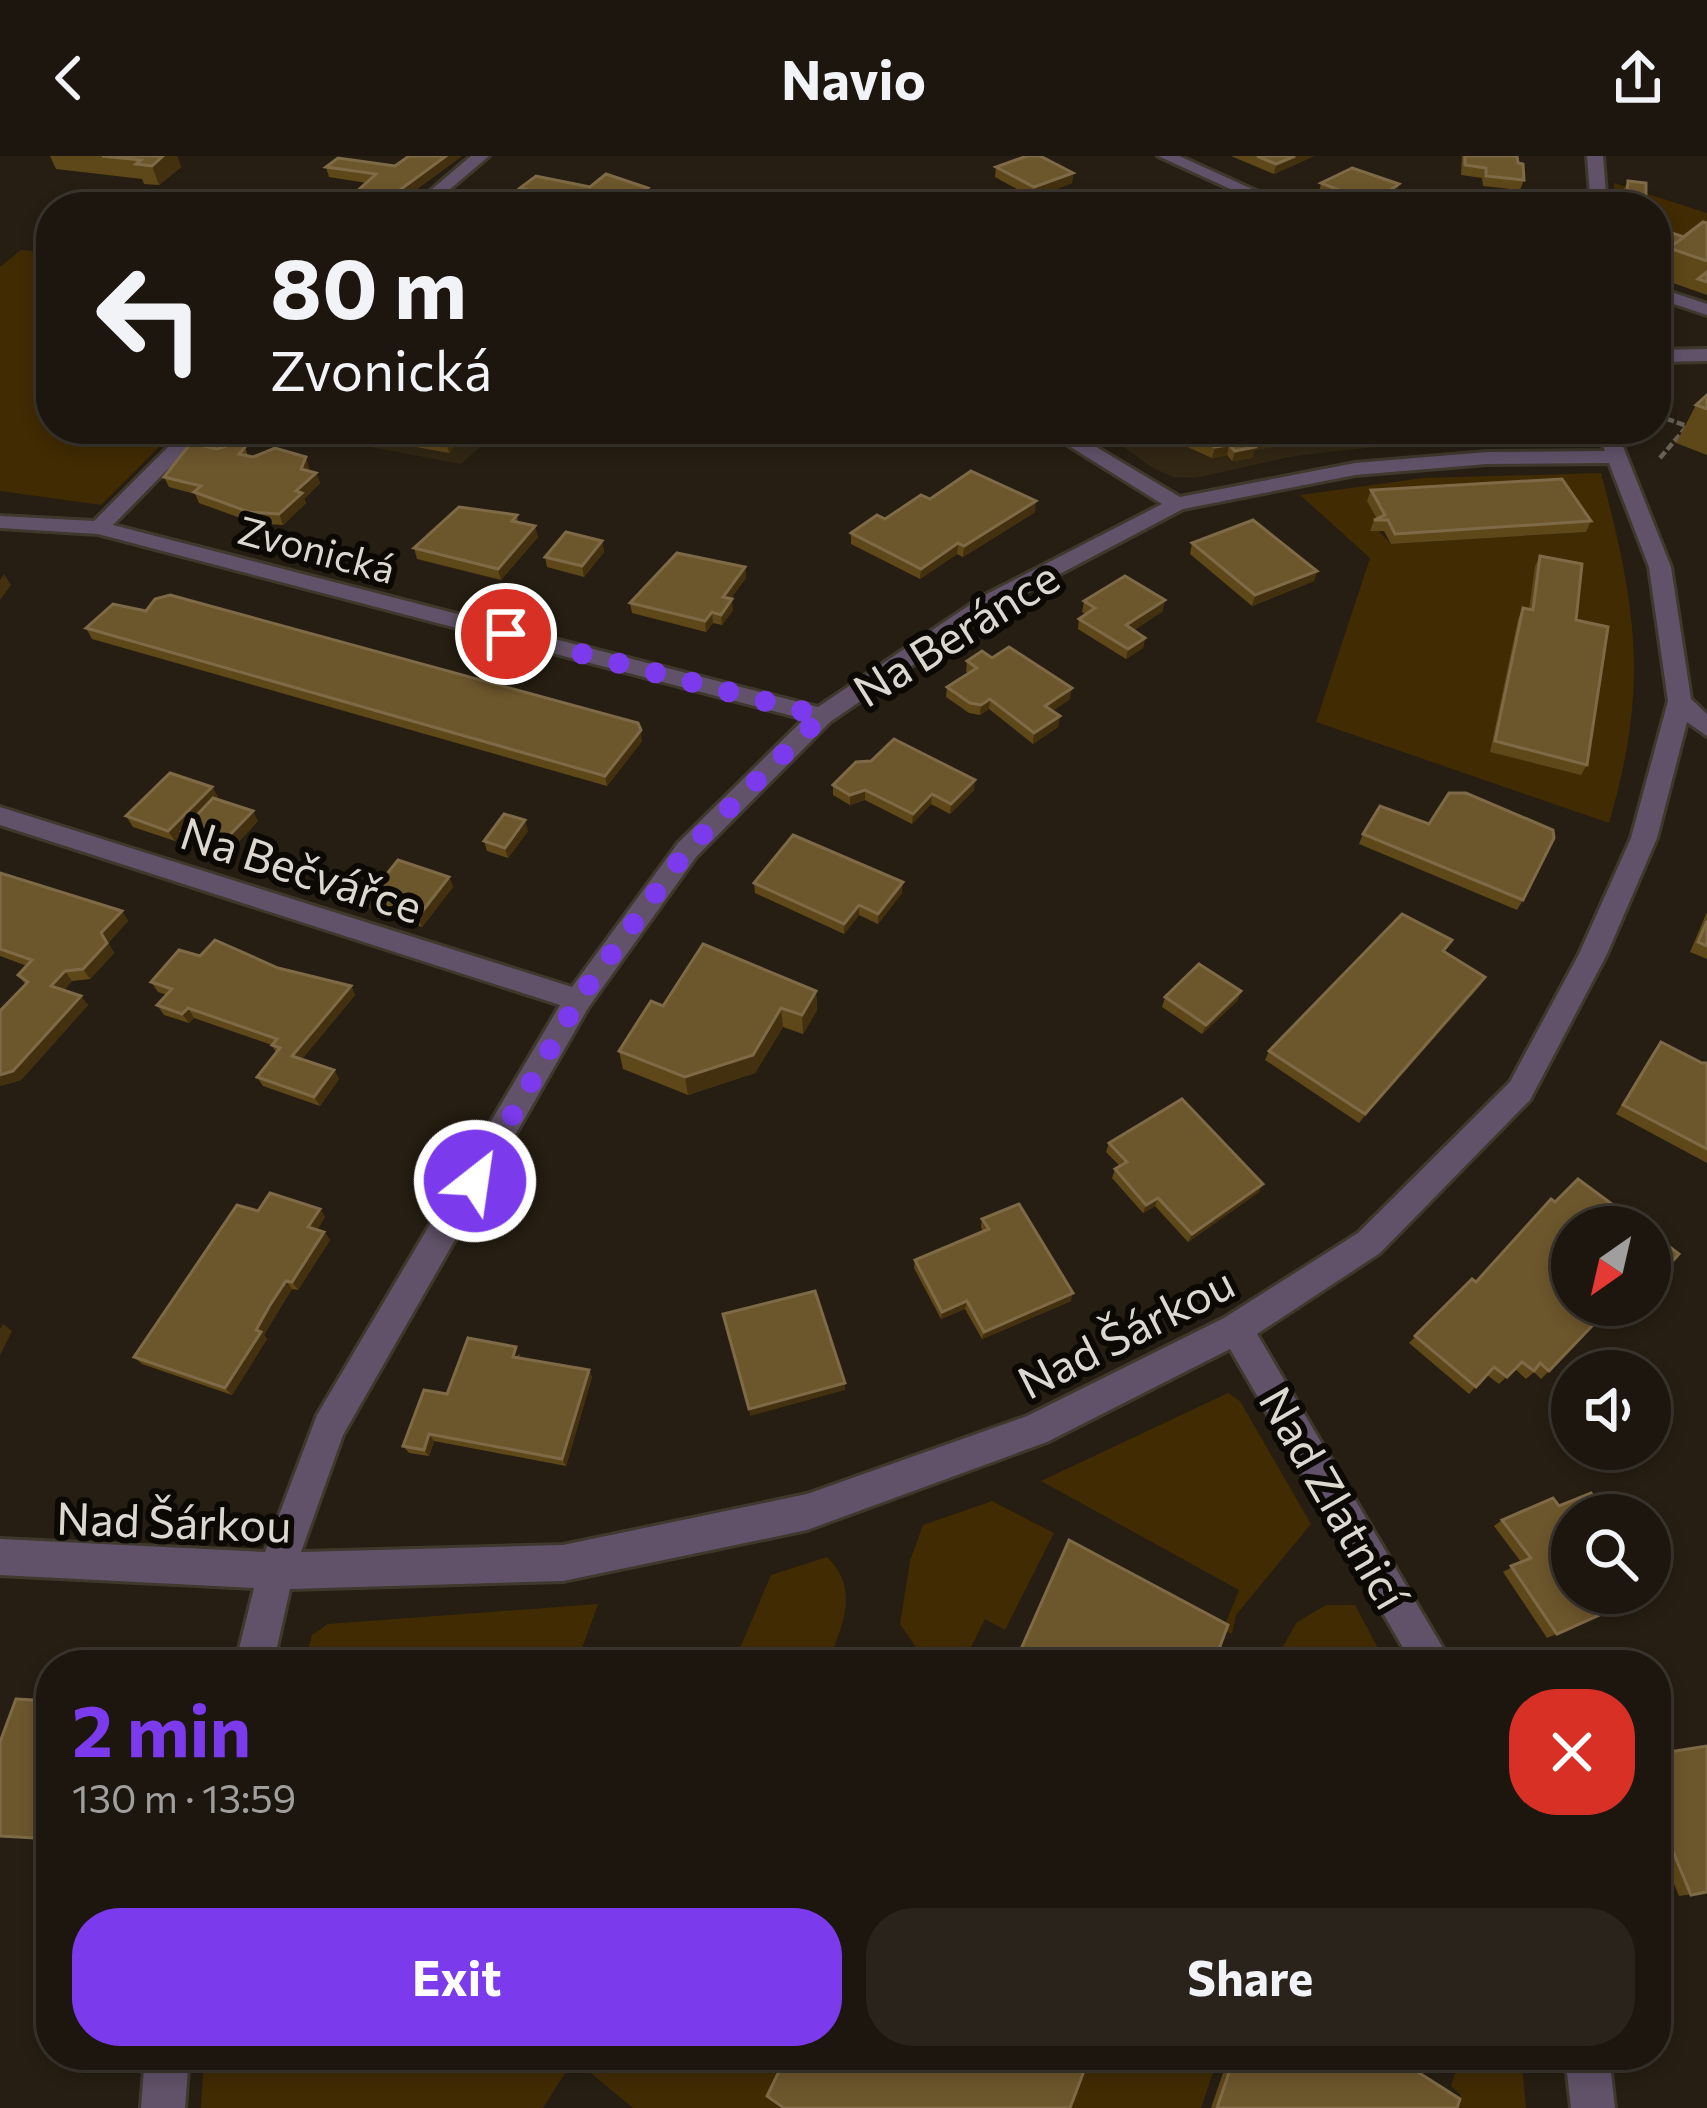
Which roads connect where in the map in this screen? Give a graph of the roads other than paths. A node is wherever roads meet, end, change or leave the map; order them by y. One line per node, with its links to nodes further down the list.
1 (481, 156): 4 (street)
2 (1166, 156): 5 (street)
3 (1595, 156): 6 (street)
4 (437, 192)
5 (1249, 192)
6 (1598, 192)
7 (1671, 297): 8 (street)
8 (1707, 310)
9 (1707, 355): 10 (street)
10 (1671, 356)
11 (182, 444): 17 (street)
12 (1077, 444): 15 (street)
13 (1604, 444): 15 (street, Na Beránce)
14 (1612, 444): 18 (street, Nad Šárkou)
15 (1178, 504): 19 (street, Na Beránce)
16 (0, 522): 17 (street, Zvonická)
17 (99, 528): 19 (street, Zvonická)
18 (1680, 701): 20 (street); 23 (street, Nad Šárkou)
19 (822, 716): 22 (street, Na Beránce)
20 (1707, 728)
21 (0, 816): 22 (street, Na Bečvářce)
22 (578, 1000): 25 (street, Na Beránce)
23 (1236, 1329): 25 (street, Nad Šárkou); 27 (street, Nad Zlatnicí)
24 (0, 1557): 25 (street, Nad Šárkou)
25 (276, 1571): 26 (street, Na Beránce)
26 (258, 1650)
27 (1425, 1650)
28 (166, 2070): 30 (street)
29 (1589, 2070): 31 (street)
30 (163, 2108)
31 (1594, 2108)

